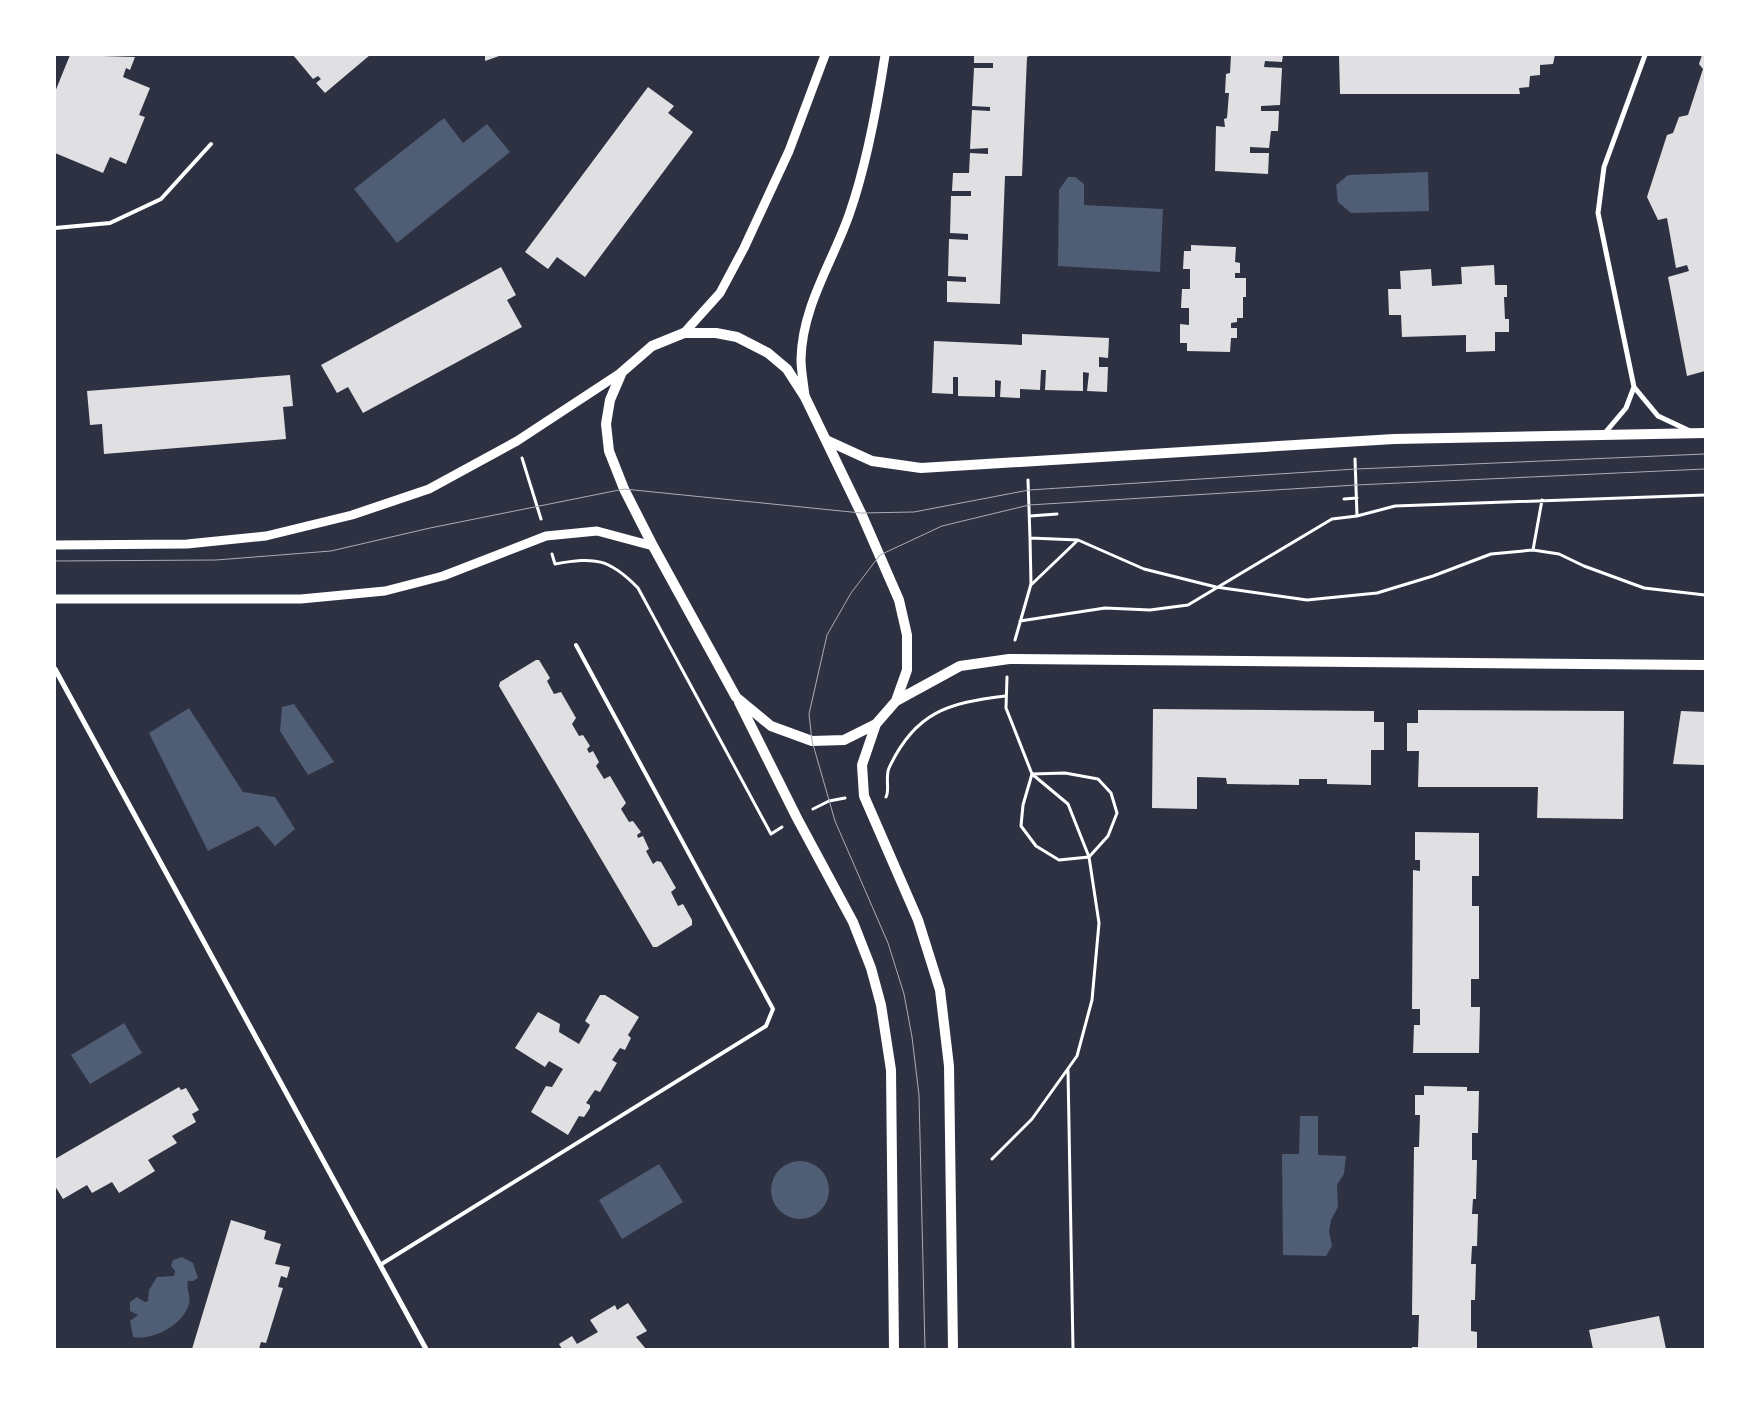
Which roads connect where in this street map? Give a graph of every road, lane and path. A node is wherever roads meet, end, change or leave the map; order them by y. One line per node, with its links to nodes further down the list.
1 (825, 55): 6 (street)
2 (885, 55): 9 (street)
3 (1645, 55): 8 (street)
4 (211, 144): 5 (lane)
5 (55, 228)
6 (684, 333): 7 (main road); 9 (main road)
7 (622, 372): 13 (street); 27 (main road)
8 (1634, 387): 10 (street); 11 (street)
9 (805, 398): 12 (main road)
10 (1700, 433): 11 (main road)
11 (1602, 436): 12 (main road)
12 (826, 440): 39 (main road)
13 (517, 441): 23 (path); 26 (street)
14 (1355, 459): 17 (path)
15 (1028, 479): 21 (path)
16 (1705, 495): 19 (path)
17 (1357, 498): 18 (path); 22 (path)
18 (1344, 499)
19 (1542, 500): 22 (path); 28 (path)
20 (1057, 514): 21 (path)
21 (1030, 516): 24 (path)
22 (1357, 516): 30 (path)
23 (546, 536): 27 (street); 32 (street); 43 (path)
24 (1030, 538): 25 (path); 29 (path)
25 (1078, 540): 29 (path); 30 (path)
26 (55, 545)
27 (653, 546): 38 (main road)
28 (1533, 550): 30 (path); 31 (path)
29 (1031, 584): 33 (path)
30 (1216, 587): 33 (path)
31 (1705, 595)
32 (55, 599)
33 (1020, 621): 35 (path)
34 (576, 645): 47 (lane)
35 (1009, 659): 36 (main road); 39 (main road)
36 (1705, 665)
37 (55, 669): 47 (street)
38 (736, 697): 40 (main road); 43 (main road)
39 (896, 701): 40 (main road)
40 (876, 724): 42 (main road)
41 (1032, 774): 42 (path); 44 (path); 44 (path); 44 (path)
42 (864, 796): 43 (path); 50 (main road)
43 (797, 818): 49 (main road)
44 (1089, 857): 45 (path)
45 (1068, 1070): 46 (path); 51 (path)
46 (992, 1159)
47 (380, 1265): 48 (street)
48 (426, 1349)
49 (894, 1349)
50 (953, 1349)
51 (1073, 1349)

